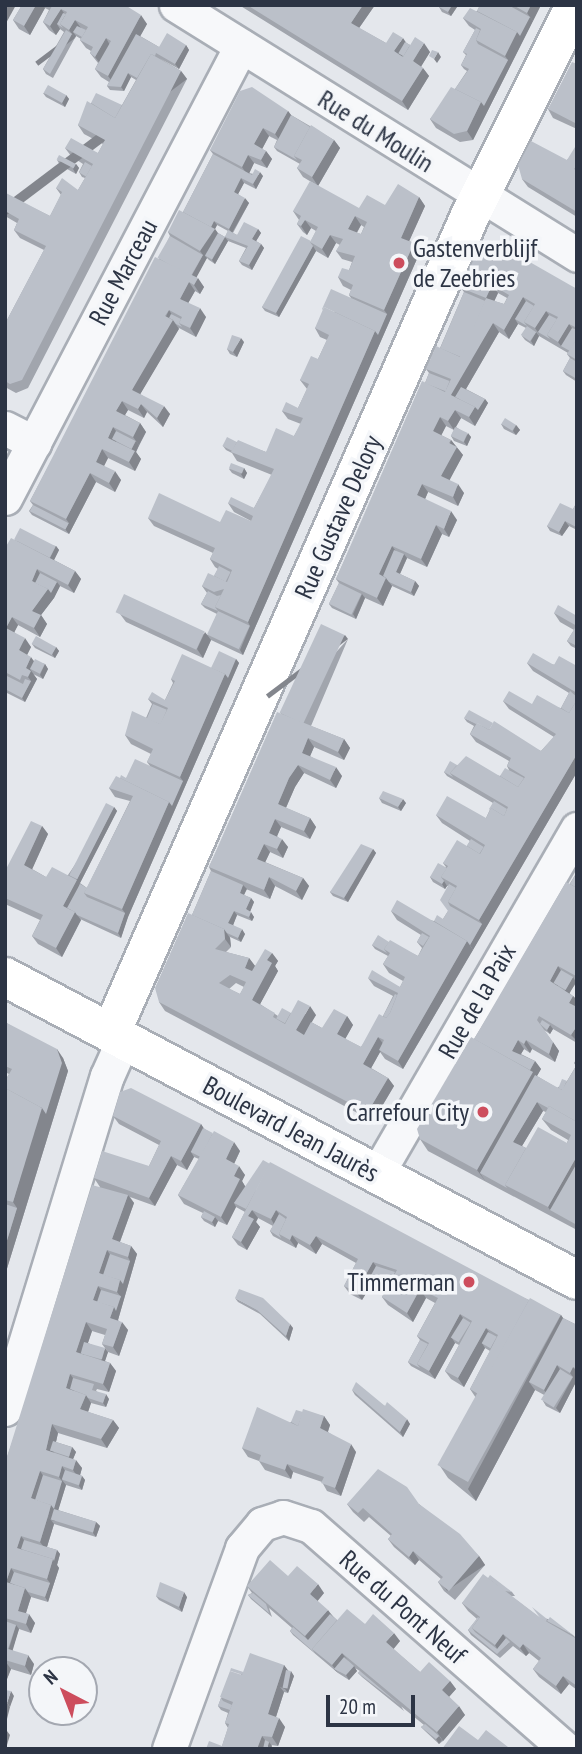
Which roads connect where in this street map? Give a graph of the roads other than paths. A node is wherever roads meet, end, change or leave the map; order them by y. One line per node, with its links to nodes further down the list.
1 (176, 5): 3 (street, Rue du Moulin)
2 (575, 5): 4 (street, Rue Gustave Delory)
3 (241, 46): 4 (street, Rue du Moulin); 7 (street, Rue Marceau)
4 (480, 196): 5 (street, Rue du Moulin); 11 (street, Rue Gustave Delory)
5 (577, 255)
6 (5, 428): 7 (street)
7 (34, 443): 8 (street, Rue Marceau)
8 (5, 498)
9 (577, 828): 12 (street, Rue de la Paix)
10 (5, 977): 11 (street, Boulevard Jean Jaurès)
11 (118, 1037): 12 (street, Boulevard Jean Jaurès); 14 (street)
12 (377, 1174): 13 (street, Boulevard Jean Jaurès)
13 (577, 1280)
14 (5, 1409)
15 (169, 1749): 16 (street, Rue du Pont Neuf)
16 (566, 1749)

